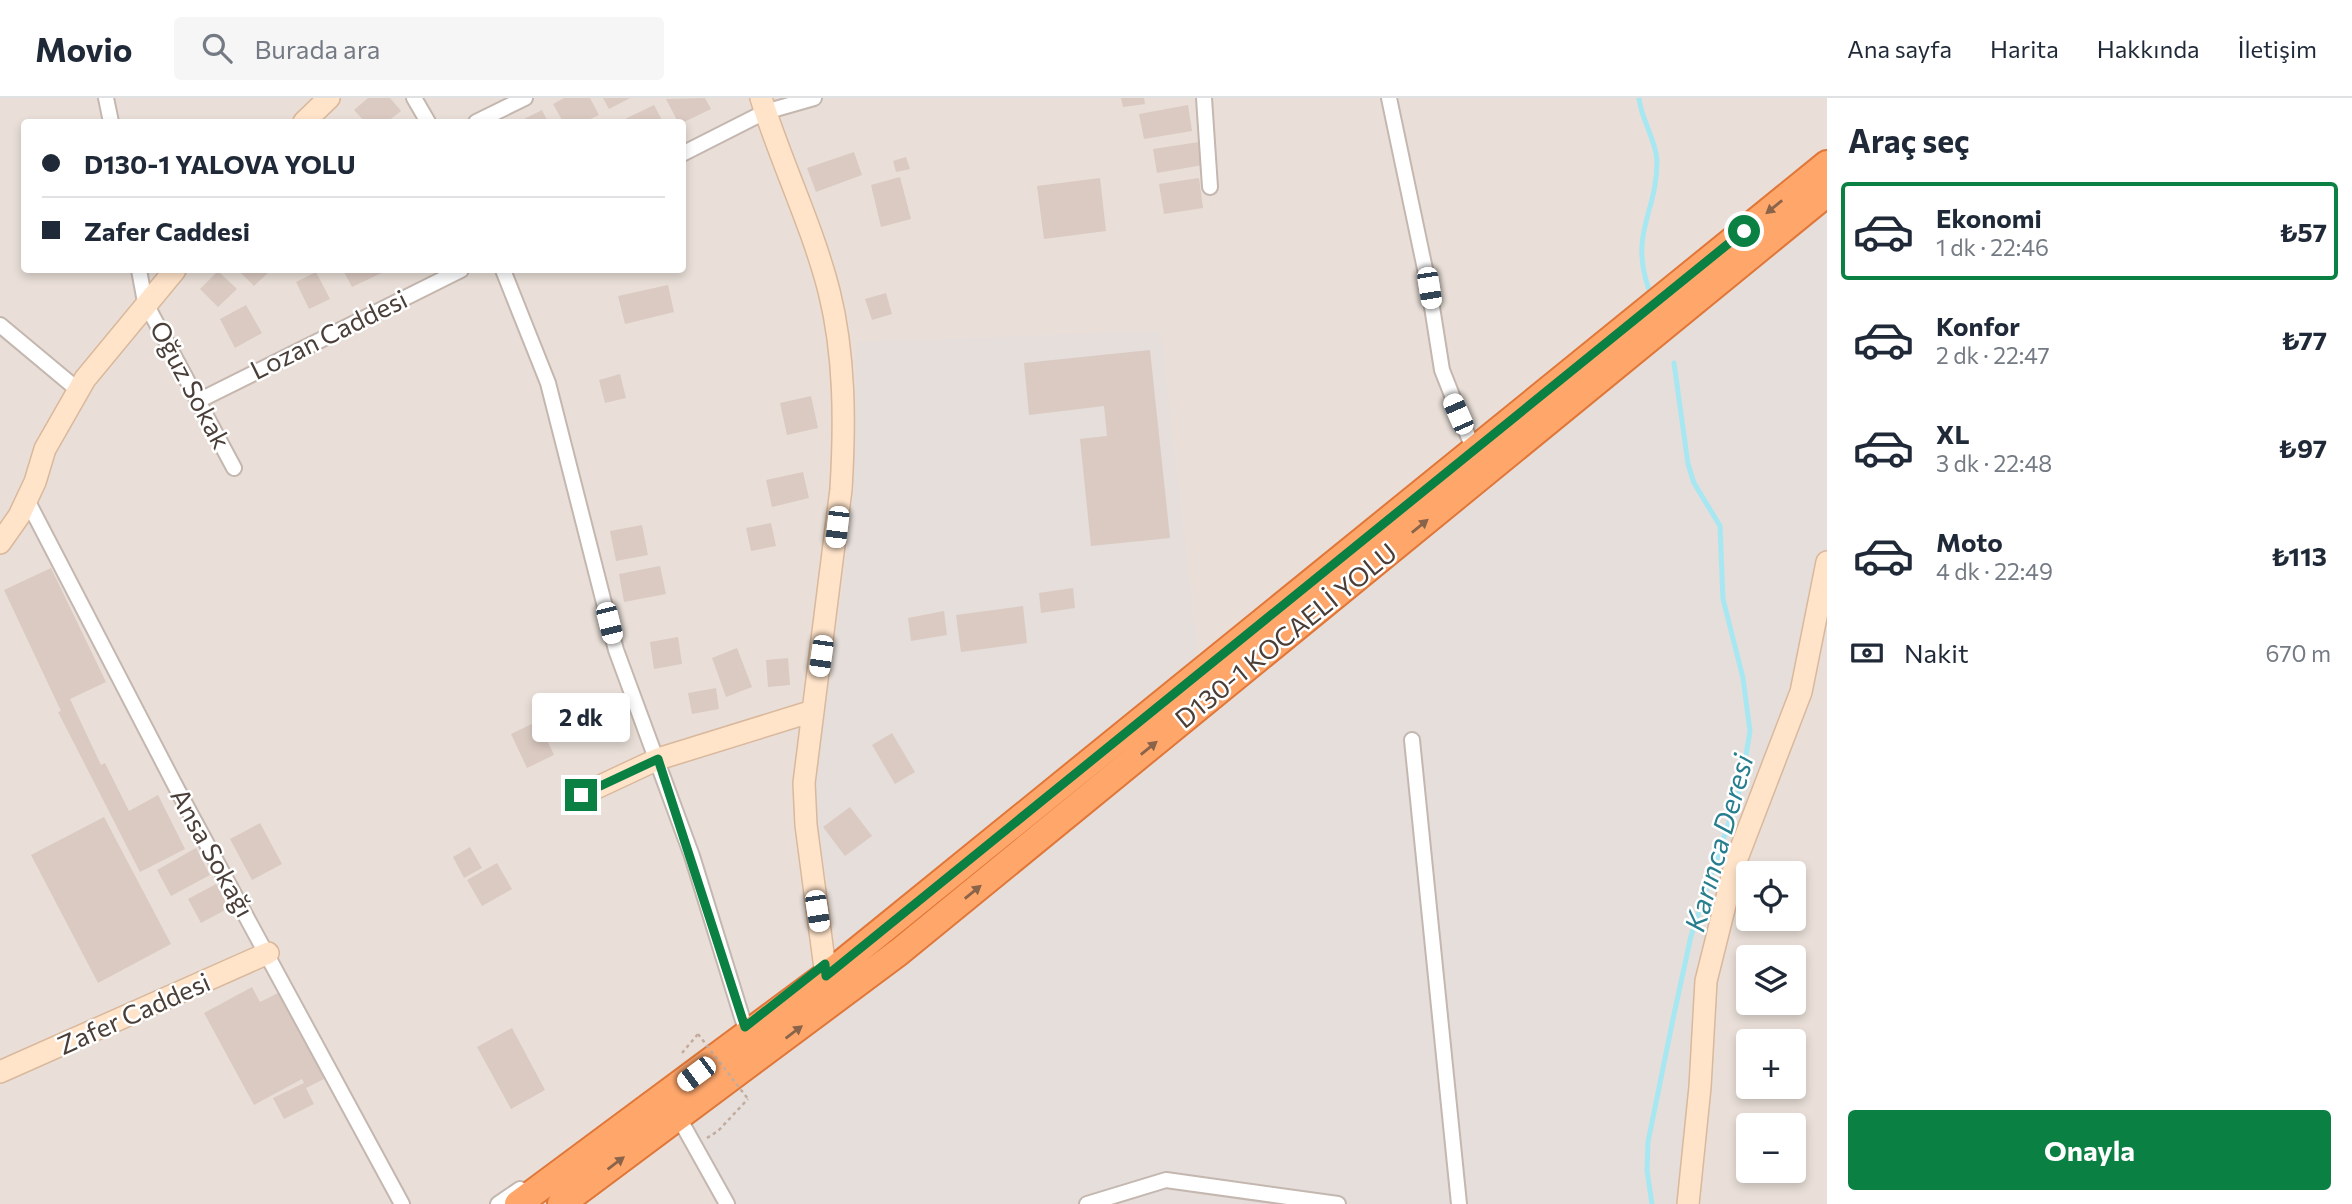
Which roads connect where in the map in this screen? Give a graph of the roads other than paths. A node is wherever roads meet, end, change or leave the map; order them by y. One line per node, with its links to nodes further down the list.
1 (106, 98): 9 (street)
2 (414, 98): 11 (street)
3 (524, 98): 12 (street)
4 (814, 98): 8 (street)
5 (1204, 98): 15 (street)
6 (1389, 98): 25 (street)
7 (322, 100): 10 (street)
8 (763, 105): 13 (street); 30 (street)
9 (110, 119)
10 (306, 119)
11 (426, 119)
12 (482, 119)
13 (686, 152)
14 (1827, 164): 25 (highway, one-way to 25)
15 (1210, 187)
16 (1827, 193): 37 (highway, D130-1 KOCAELİ YOLU, one-way to 16)
17 (140, 273): 21 (street, Oğuz Sokak)
18 (172, 273): 21 (street)
19 (455, 273): 24 (street, Lozan Caddesi)
20 (504, 273): 32 (street)
21 (145, 302): 23 (street); 24 (street, Oğuz Sokak)
22 (0, 325): 23 (street)
23 (78, 390): 27 (street)
24 (198, 401): 26 (street, Oğuz Sokak)
25 (1474, 451): 35 (highway)
26 (234, 468)
27 (27, 500): 28 (street); 34 (street, Ansa Sokağı)
28 (0, 543)
29 (1827, 562): 48 (street)
30 (813, 711): 32 (street); 35 (street)
31 (1412, 740): 47 (street)
32 (658, 759): 33 (street); 36 (street)
33 (581, 795)
34 (268, 953): 38 (street, Zafer Caddesi); 40 (street, Ansa Sokağı)
35 (826, 970): 36 (street); 37 (highway)
36 (745, 1027): 41 (street)
37 (724, 1069): 39 (highway); 42 (highway)
38 (0, 1072)
39 (678, 1118): 43 (highway, one-way to 39); 44 (street)
40 (402, 1204)
41 (499, 1204)
42 (518, 1204)
43 (561, 1204)
44 (727, 1204)
45 (1087, 1204): 46 (street)
46 (1338, 1204)
47 (1459, 1204)
48 (1688, 1204)

